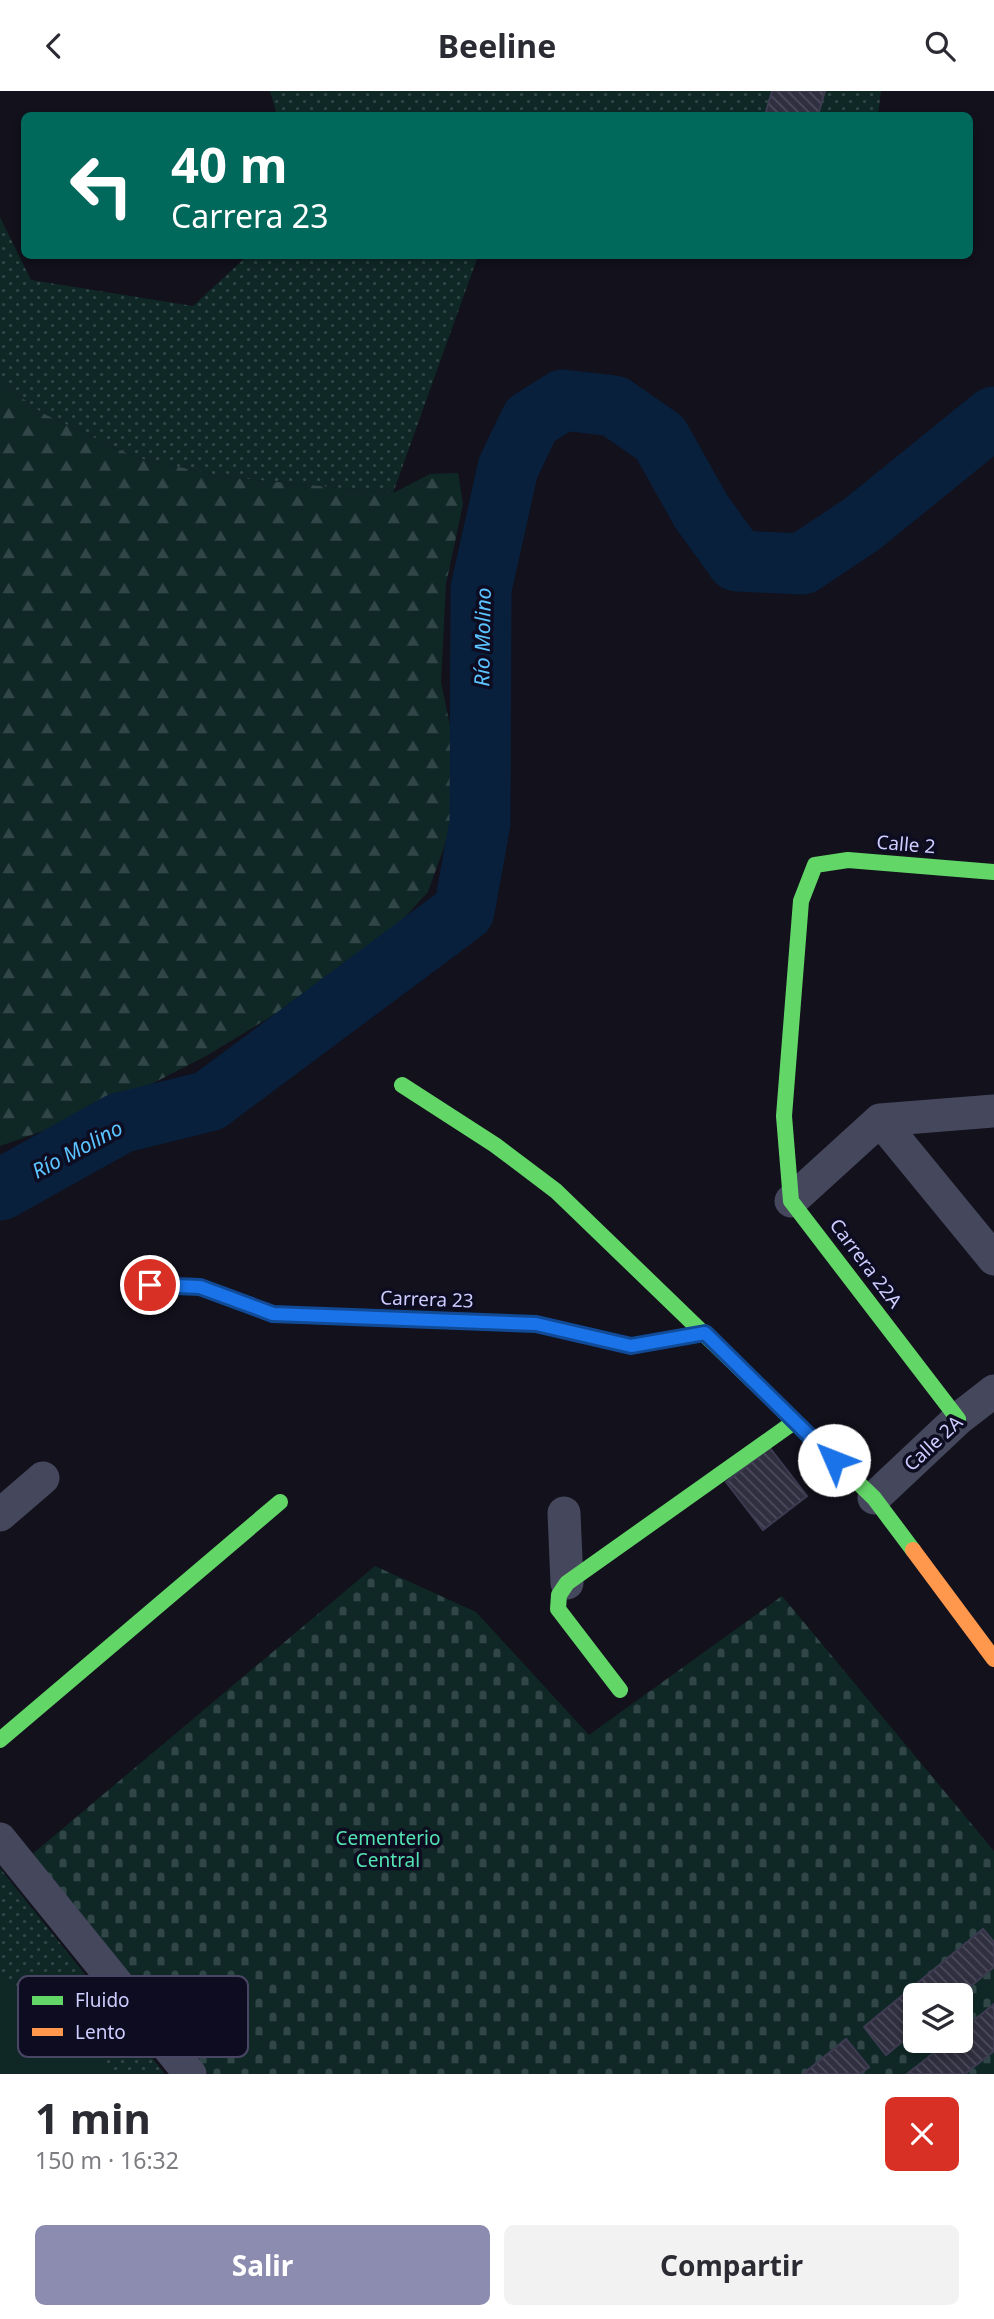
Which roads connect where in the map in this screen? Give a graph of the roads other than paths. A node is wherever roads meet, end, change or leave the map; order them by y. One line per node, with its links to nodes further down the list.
1 (994, 872): 5 (street, Calle 2)
2 (402, 1086): 8 (street)
3 (994, 1111): 4 (street)
4 (880, 1120): 5 (street); 6 (street)
5 (791, 1201): 10 (street, Carrera 22A)
6 (994, 1259)
7 (150, 1285): 8 (street, Carrera 23)
8 (705, 1333): 11 (street)
9 (994, 1391): 10 (street, Calle 2A)
10 (958, 1419): 13 (street, Calle 2A)
11 (794, 1422): 13 (street); 17 (street)
12 (43, 1478): 16 (street)
13 (874, 1499): 18 (street)
14 (280, 1502): 20 (street)
15 (564, 1513): 17 (street)
16 (0, 1515)
17 (567, 1583): 19 (street)
18 (994, 1659)
19 (620, 1690)
20 (0, 1740)
21 (0, 1839): 22 (street)
22 (111, 1976)
23 (176, 2057): 24 (street)
24 (190, 2074)

